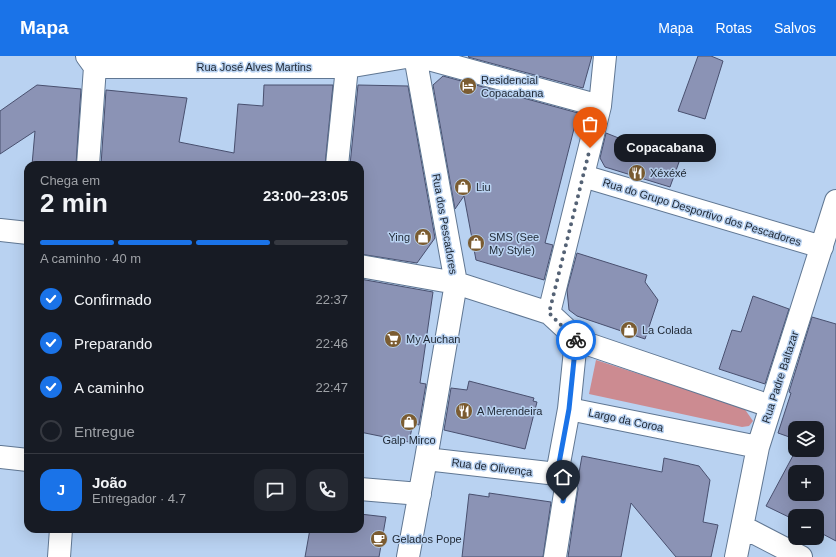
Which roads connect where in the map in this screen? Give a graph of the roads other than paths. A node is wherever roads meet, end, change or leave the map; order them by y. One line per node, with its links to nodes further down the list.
1 (412, 56): 5 (street, Rua José Alves Martins)
2 (416, 56): 6 (street); 15 (street, Rua dos Pescadores)
3 (604, 56): 6 (street)
4 (91, 61): 5 (street, Rua José Alves Martins); 7 (street)
5 (347, 66): 8 (street)
6 (600, 106): 9 (street)
7 (88, 161)
8 (337, 161)
9 (583, 176): 13 (street, Rua do Grupo Desportivo dos Pescadores); 16 (street)
10 (836, 201): 13 (street, Rua Padre Baltazar)
11 (0, 230): 12 (street)
12 (24, 233)
13 (822, 247): 18 (street, Rua Padre Baltazar)
14 (364, 267): 15 (street)
15 (456, 283): 16 (street); 22 (street, Rua dos Pescadores)
16 (549, 313): 17 (street)
17 (575, 350): 18 (street); 19 (street)
18 (770, 406): 20 (street, Rua Padre Baltazar)
19 (569, 409): 20 (street, Largo da Coroa); 24 (street)
20 (758, 447): 27 (street, Rua Padre Baltazar)
21 (0, 457): 23 (street)
22 (426, 459): 24 (street, Rua de Olivença); 26 (street, Rua dos Pescadores)
23 (24, 460)
24 (557, 474): 31 (street)
25 (364, 489): 26 (street)
26 (420, 494): 30 (street, Rua dos Pescadores)
27 (743, 527): 32 (street, Rua Padre Baltazar); 33 (street)
28 (61, 533): 29 (street)
29 (59, 557)
30 (408, 557)
31 (555, 557)
32 (736, 557)
33 (801, 557)

